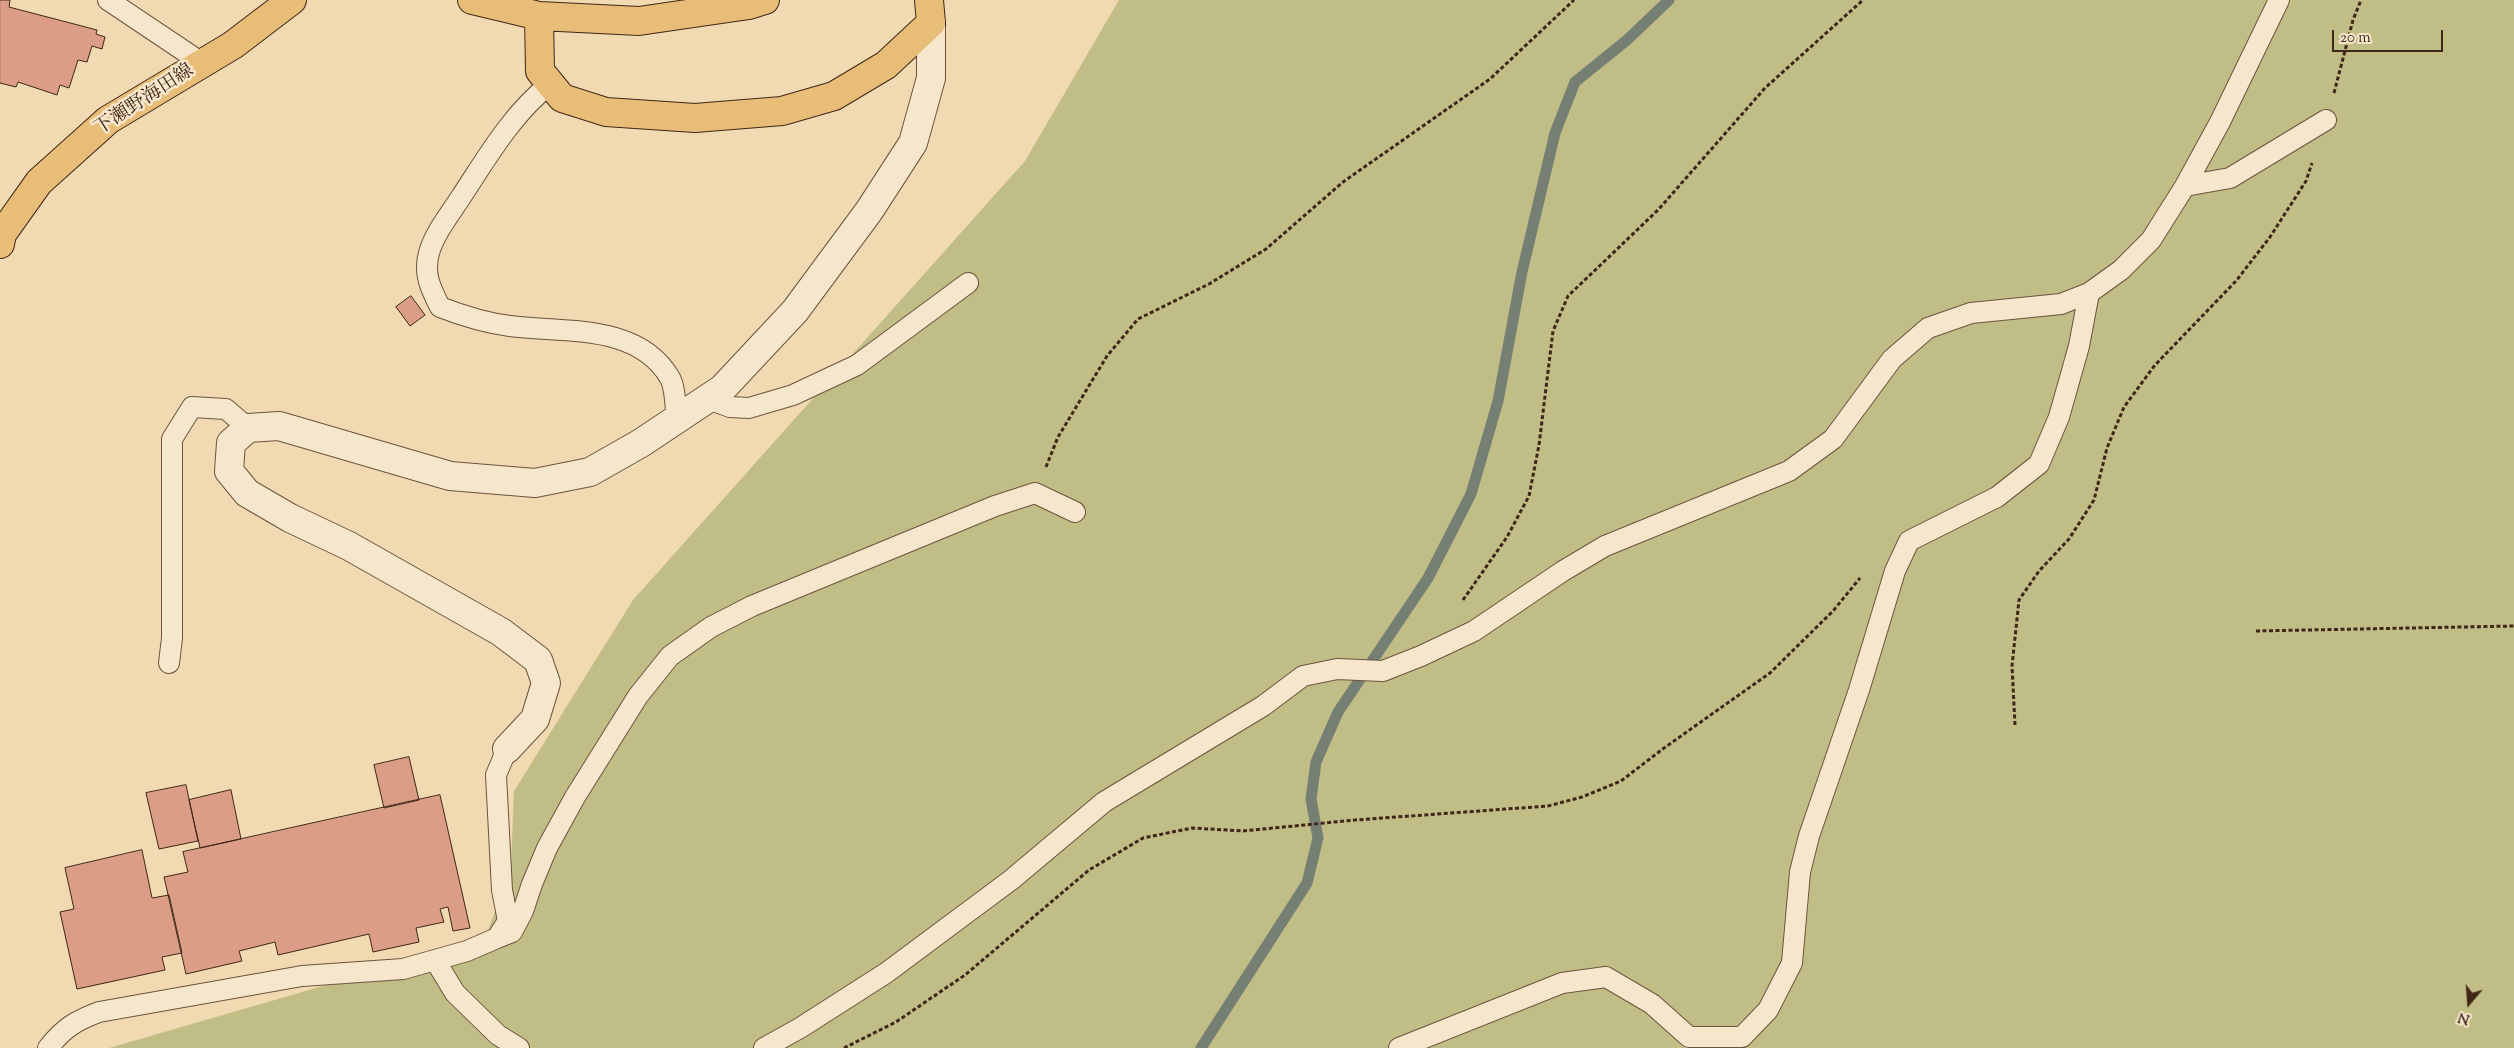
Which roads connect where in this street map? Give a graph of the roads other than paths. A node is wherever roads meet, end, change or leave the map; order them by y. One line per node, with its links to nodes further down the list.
1 (108, 0): 8 (lane)
2 (292, 0): 8 (main road, 下瀬野海田線)
3 (472, 0): 6 (main road)
4 (766, 0): 6 (main road)
5 (2279, 0): 11 (lane)
6 (540, 8): 9 (main road)
7 (930, 11): 9 (main road); 15 (street)
8 (202, 63): 12 (main road, 下瀬野海田線)
9 (550, 84): 16 (lane)
10 (2326, 120): 11 (lane)
11 (2185, 186): 14 (lane)
12 (0, 244)
13 (968, 283): 15 (lane)
14 (2089, 293): 25 (lane); 26 (lane)
15 (708, 399): 16 (street)
16 (676, 420): 17 (street)
17 (248, 428): 19 (lane); 20 (street)
18 (1075, 512): 21 (lane)
19 (169, 663)
20 (507, 749): 21 (lane)
21 (497, 938): 22 (lane)
22 (436, 960): 23 (lane); 24 (lane)
23 (48, 1048)
24 (520, 1048)
25 (764, 1048)
26 (1399, 1048)

